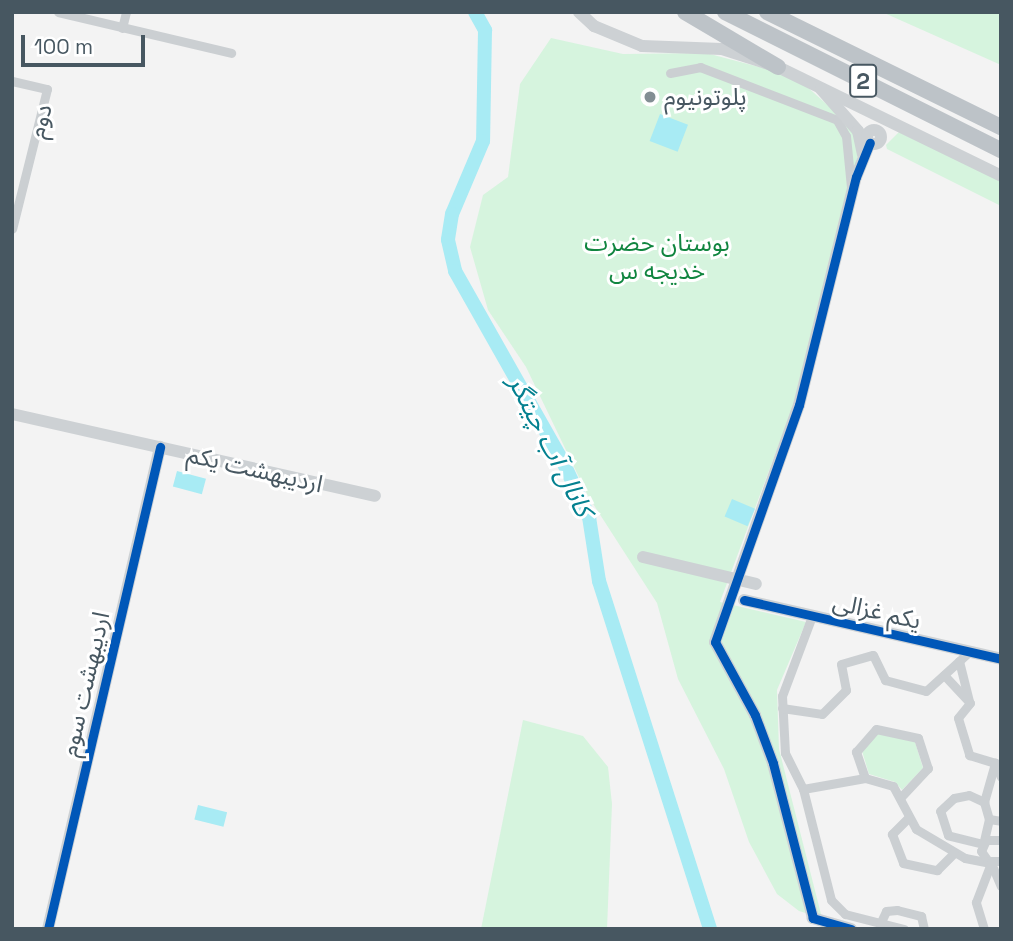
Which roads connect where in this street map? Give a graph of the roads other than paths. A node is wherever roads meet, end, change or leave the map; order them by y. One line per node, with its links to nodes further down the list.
1 (58, 12): 7 (street)
2 (126, 12): 7 (street)
3 (579, 12): 9 (street)
4 (685, 12): 9 (highway)
5 (725, 12): 18 (highway, 2)
6 (767, 12): 15 (highway, 2)
7 (122, 28): 8 (street)
8 (231, 54)
9 (778, 66): 12 (street)
10 (670, 73): 20 (street)
11 (12, 81): 21 (street, دوم)
12 (819, 86): 13 (street); 17 (street)
13 (871, 112): 14 (street); 16 (street)
14 (892, 122): 16 (street); 19 (street)
15 (1001, 125)
16 (876, 131): 17 (street)
17 (866, 149): 20 (street)
18 (1001, 150)
19 (1001, 176)
20 (851, 197): 26 (street)
21 (13, 226)
22 (12, 414): 23 (street, اردیبهشت یکم)
23 (160, 447): 24 (street, اردیبهشت یکم); 51 (street, اردیبهشت سوم)
24 (375, 496)
25 (643, 557): 26 (street)
26 (736, 579): 27 (street); 52 (street)
27 (755, 584)
28 (744, 600): 29 (street, یکم غزالی)
29 (812, 616): 30 (street, یکم غزالی); 34 (street)
30 (964, 657): 31 (street, یکم غزالی); 32 (street); 33 (street)
31 (1001, 659)
32 (944, 675): 33 (street); 34 (street)
33 (970, 703): 35 (street)
34 (782, 708): 38 (street)
35 (995, 763): 36 (street); 40 (street)
36 (1001, 777)
37 (865, 778): 38 (street); 39 (street); 39 (street)
38 (803, 789): 50 (street)
39 (900, 798): 41 (street)
40 (984, 802): 42 (street); 45 (street)
41 (908, 818): 46 (street); 46 (street)
42 (989, 819): 43 (street); 45 (street)
43 (1001, 821)
44 (1001, 840): 45 (street)
45 (983, 844): 47 (street); 48 (street)
46 (954, 853): 47 (street)
47 (965, 858): 48 (street)
48 (996, 862): 49 (street); 55 (street)
49 (1001, 886)
50 (880, 923): 53 (street); 54 (street)
51 (48, 929)
52 (851, 929)
53 (904, 929)
54 (924, 929)
55 (984, 929)

